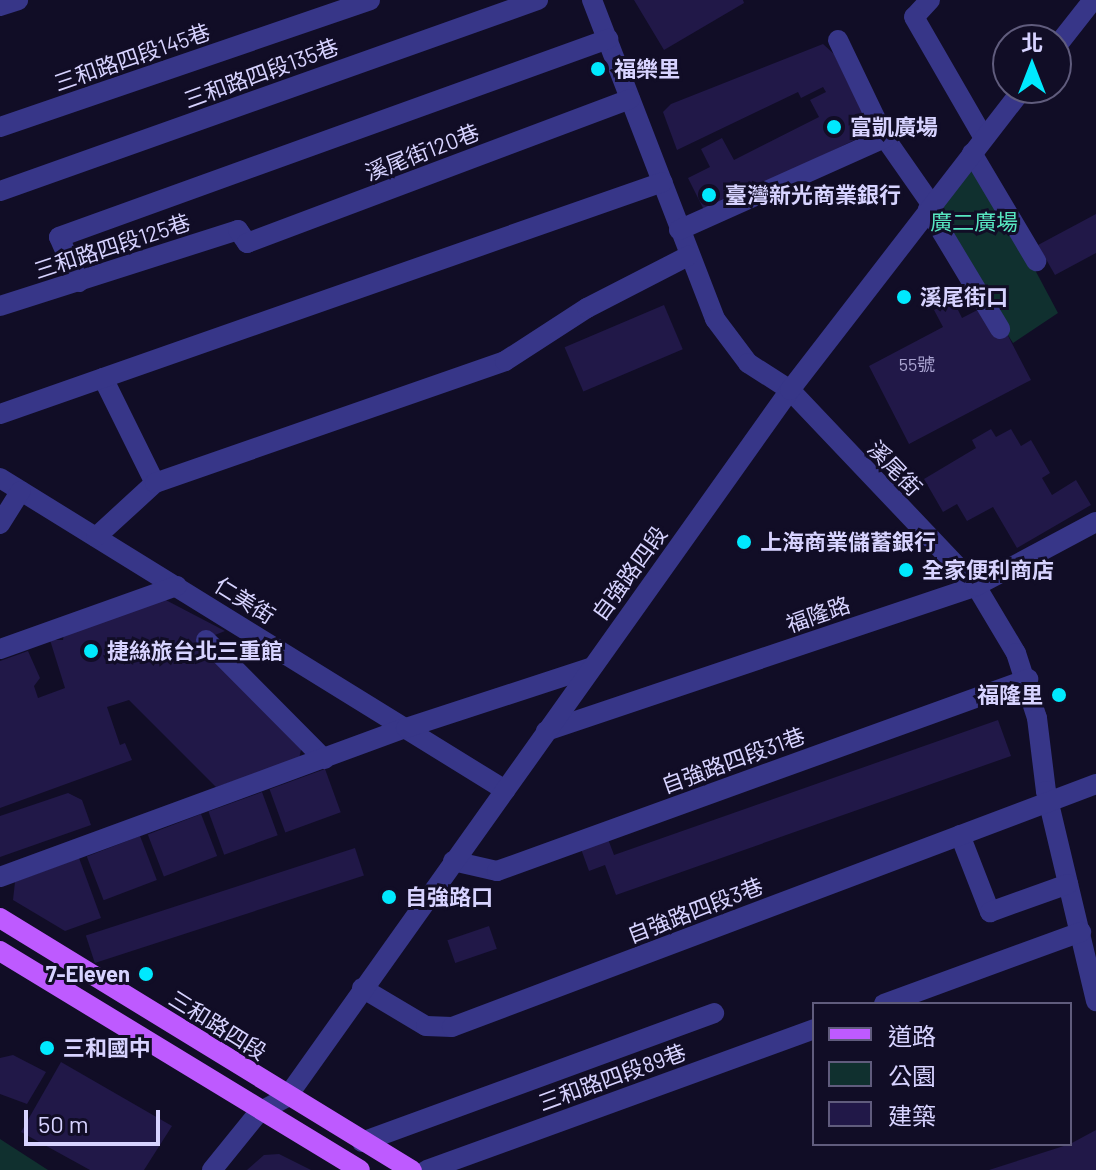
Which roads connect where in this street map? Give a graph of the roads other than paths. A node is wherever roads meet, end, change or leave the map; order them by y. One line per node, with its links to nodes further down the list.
1 (18, 0): 7 (street)
2 (370, 0): 14 (street, 三和路四段145巷)
3 (538, 0): 18 (street, 三和路四段135巷)
4 (592, 0): 10 (street, 溪尾街)
5 (930, 0): 16 (street)
6 (1093, 0): 8 (street); 9 (street)
7 (0, 6)
8 (1096, 6)
9 (1072, 27)
10 (608, 39): 12 (street, 溪尾街); 24 (street)
11 (838, 40): 15 (street)
12 (630, 99): 17 (street, 溪尾街); 20 (street, 溪尾街120巷)
13 (1010, 104): 16 (street, 自強路四段)
14 (0, 127)
15 (885, 138): 19 (street); 21 (street)
16 (978, 145): 19 (street, 自強路四段); 23 (street)
17 (663, 182): 21 (street, 溪尾街); 27 (street)
18 (0, 191)
19 (930, 206): 26 (street); 28 (street, 自強路四段)
20 (238, 230): 24 (street, 三和路四段125巷)
21 (679, 230): 22 (street, 溪尾街)
22 (688, 256): 28 (street, 溪尾街); 31 (street)
23 (1036, 261)
24 (79, 282): 25 (street, 三和路四段125巷)
25 (0, 306)
26 (1000, 329)
27 (103, 378): 29 (street); 31 (street)
28 (790, 390): 37 (street, 溪尾街); 40 (street, 自強路四段)
29 (0, 414)
30 (0, 478): 32 (street, 仁美街)
31 (155, 483): 35 (street)
32 (21, 491): 34 (street); 35 (street, 仁美街)
33 (1096, 522): 37 (street, 福隆路)
34 (0, 524)
35 (96, 537): 36 (street, 仁美街)
36 (177, 586): 39 (street); 42 (street, 仁美街)
37 (976, 586): 41 (street, 溪尾街); 43 (street, 福隆路)
38 (206, 640): 44 (street)
39 (0, 649)
40 (590, 668): 42 (street); 43 (street, 自強路四段)
41 (1028, 679): 47 (street, 溪尾街); 49 (street, 自強路四段31巷)
42 (406, 728): 44 (street); 46 (street, 仁美街)
43 (546, 731): 46 (street, 自強路四段)
44 (324, 759): 50 (street)
45 (1096, 784): 47 (street, 自強路四段3巷)
46 (505, 790): 49 (street, 自強路四段)
47 (1049, 802): 48 (street, 自強路四段3巷); 51 (street, 溪尾街)
48 (960, 835): 51 (street); 55 (street, 自強路四段3巷)
49 (453, 861): 55 (street, 自強路四段)
50 (0, 877)
51 (1068, 884): 53 (street, 溪尾街)
52 (0, 918): 60 (main road, 三和路四段)
53 (1081, 932): 56 (street, 溪尾街); 57 (street)
54 (0, 951): 61 (main road)
55 (362, 988): 60 (street, 自強路四段)
56 (1096, 1001)
57 (889, 1002)
58 (714, 1013): 62 (street)
59 (812, 1030): 66 (street, 三和路四段89巷)
60 (287, 1097): 61 (street); 62 (main road, 三和路四段)
61 (259, 1112): 63 (street); 64 (main road)
62 (362, 1142): 65 (main road, 三和路四段)
63 (212, 1170)
64 (360, 1170)
65 (412, 1170)
66 (427, 1170)

